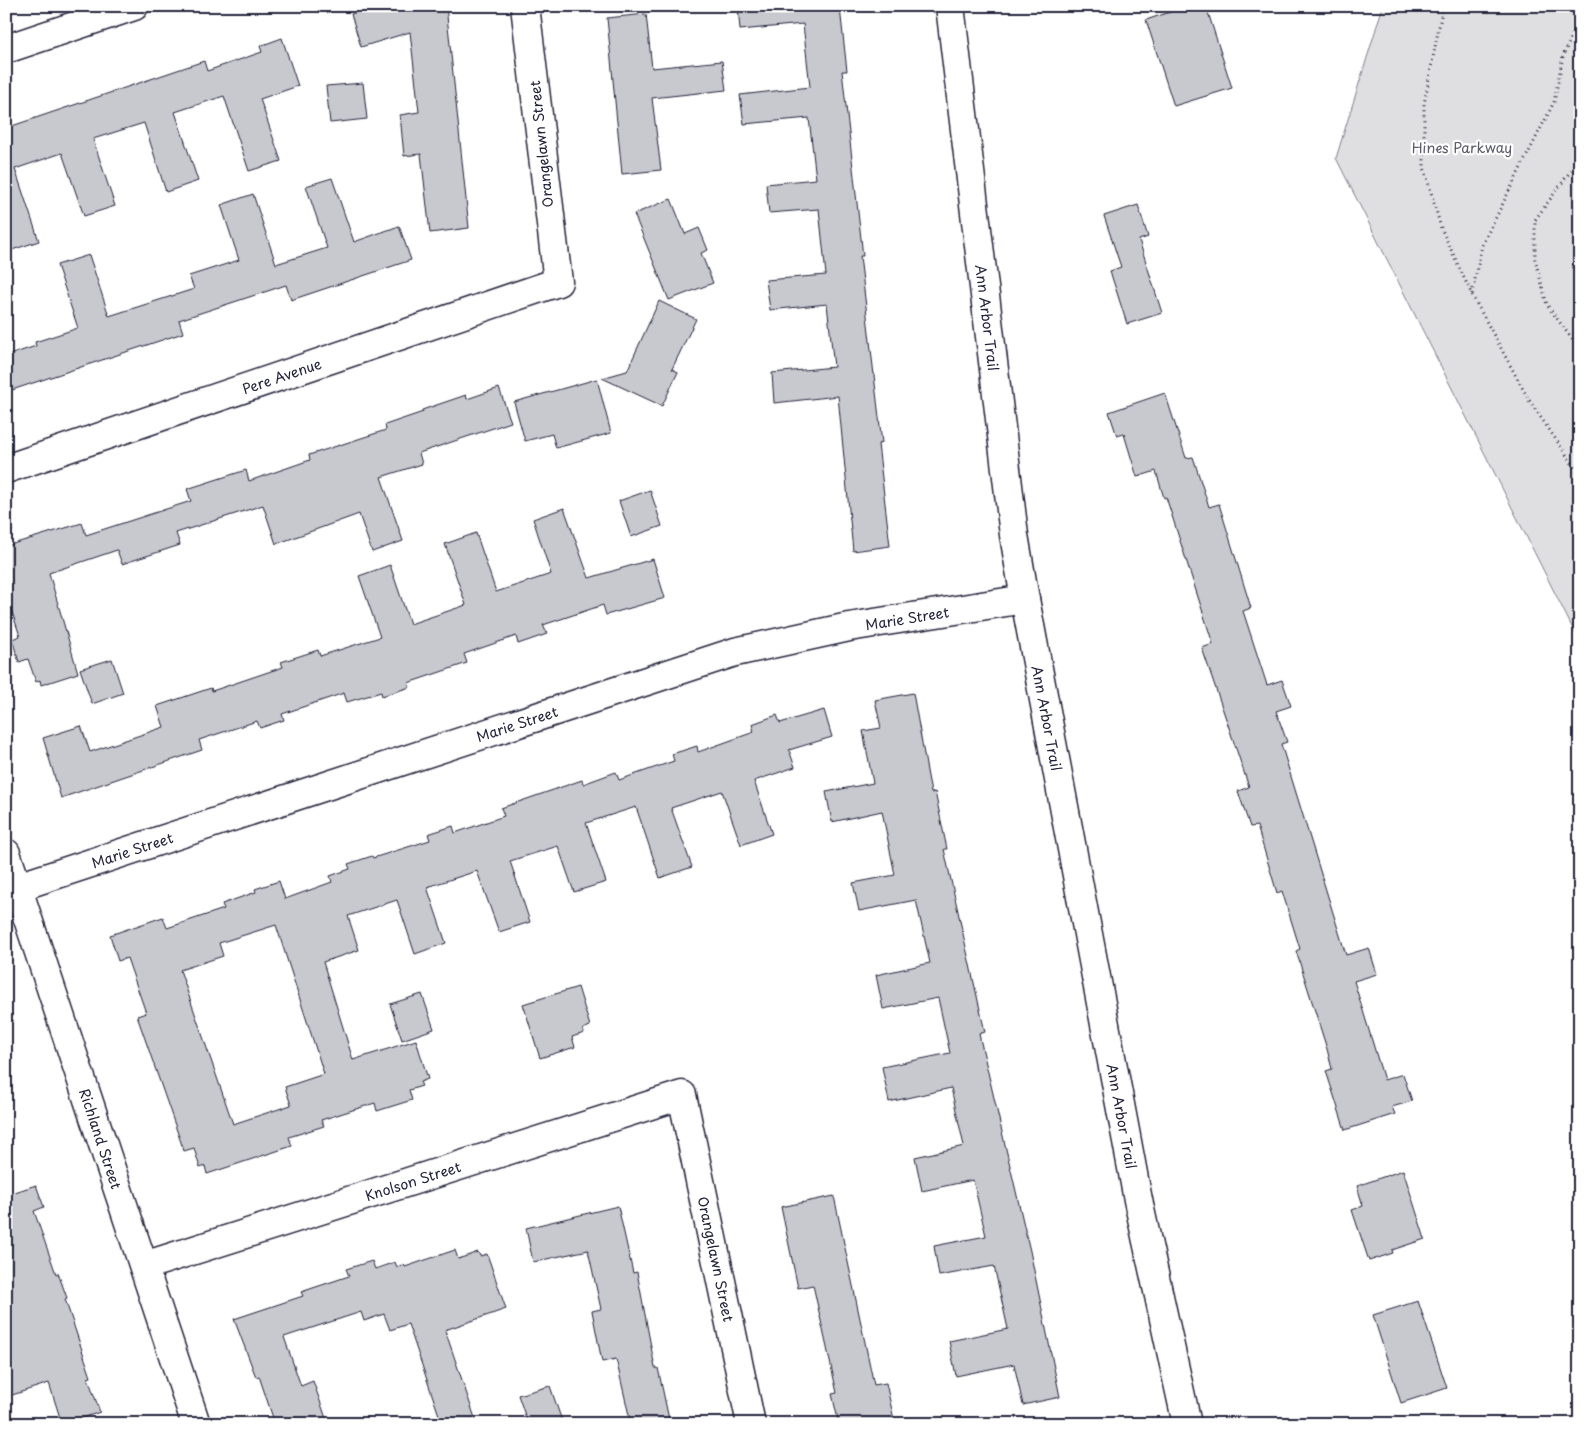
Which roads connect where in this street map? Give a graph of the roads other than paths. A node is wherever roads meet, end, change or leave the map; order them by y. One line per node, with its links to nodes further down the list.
1 (134, 6): 4 (street)
2 (525, 6): 5 (street, Orangelawn Street)
3 (950, 6): 7 (street, Ann Arbor Trail)
4 (6, 49)
5 (558, 282): 6 (street, Pere Avenue)
6 (6, 469)
7 (1025, 599): 9 (street, Marie Street); 14 (street, Ann Arbor Trail)
8 (6, 853): 9 (street, Richland Street)
9 (18, 888): 11 (street, Richland Street)
10 (682, 1096): 11 (street, Knolson Street); 13 (street, Orangelawn Street)
11 (144, 1266): 12 (street, Richland Street)
12 (196, 1424)
13 (751, 1424)
14 (1188, 1424)

